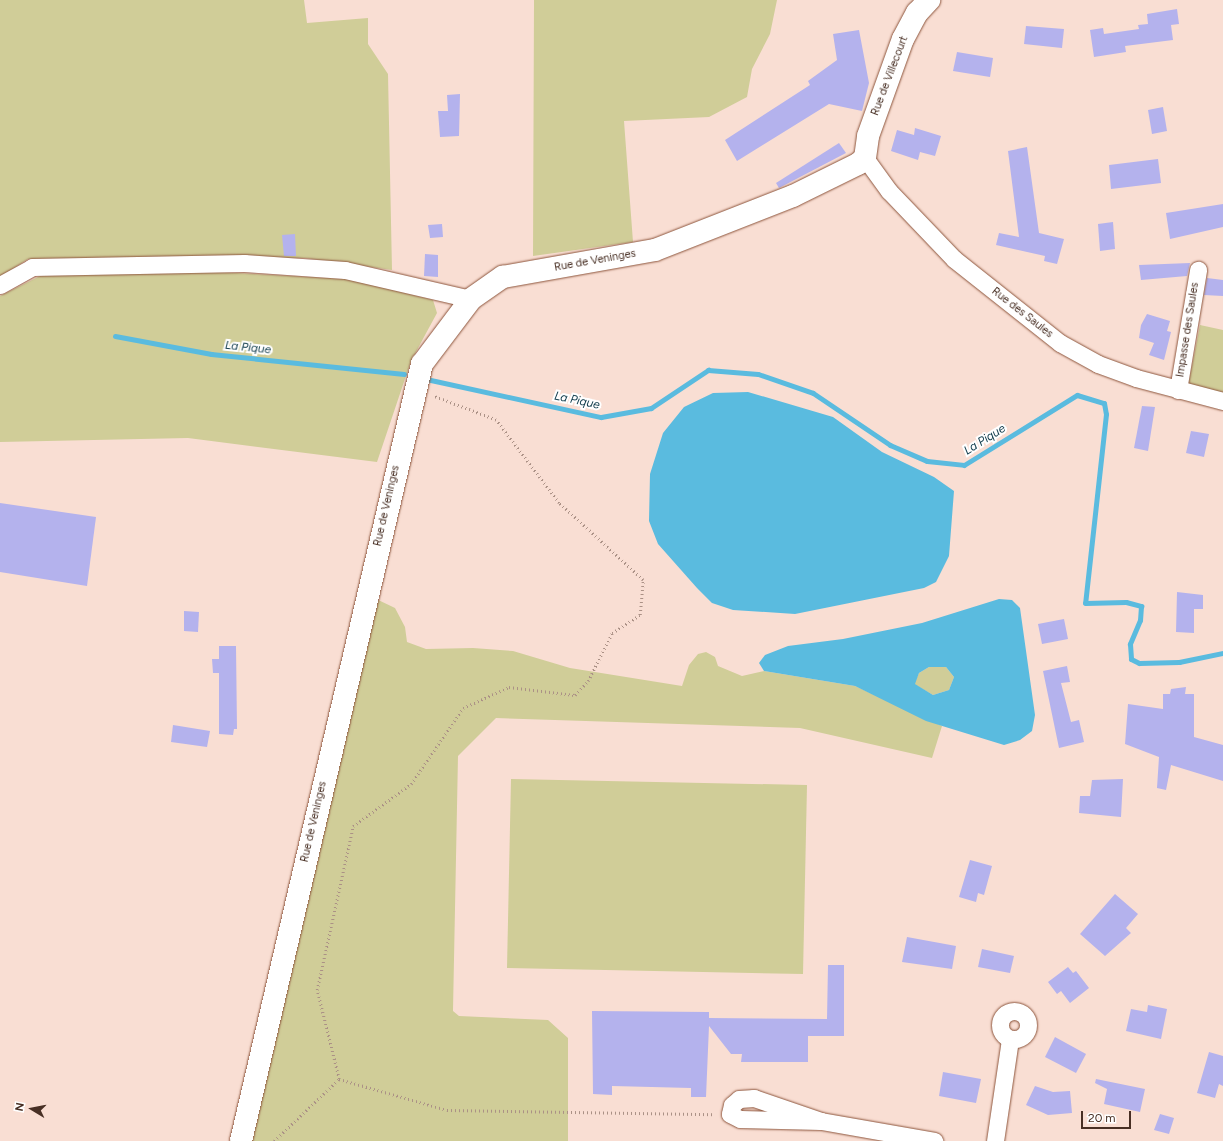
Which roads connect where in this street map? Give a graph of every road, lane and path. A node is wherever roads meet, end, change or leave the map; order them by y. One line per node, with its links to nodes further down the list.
1 (929, 0): 2 (street, Rue de Villecourt)
2 (865, 158): 5 (street, Rue de Veninges); 7 (street, Rue des Saules)
3 (1198, 270): 7 (street, Impasse des Saules)
4 (0, 285): 5 (street)
5 (471, 299): 6 (street, Rue de Veninges)
6 (415, 389): 10 (path); 12 (street, Rue de Veninges)
7 (1178, 390): 8 (street, Rue des Saules)
8 (1223, 401)
9 (1010, 1039): 15 (street)
10 (339, 1079): 11 (path); 13 (path)
11 (730, 1114): 14 (street)
12 (241, 1141)
13 (274, 1141)
14 (934, 1141)
15 (995, 1141)

